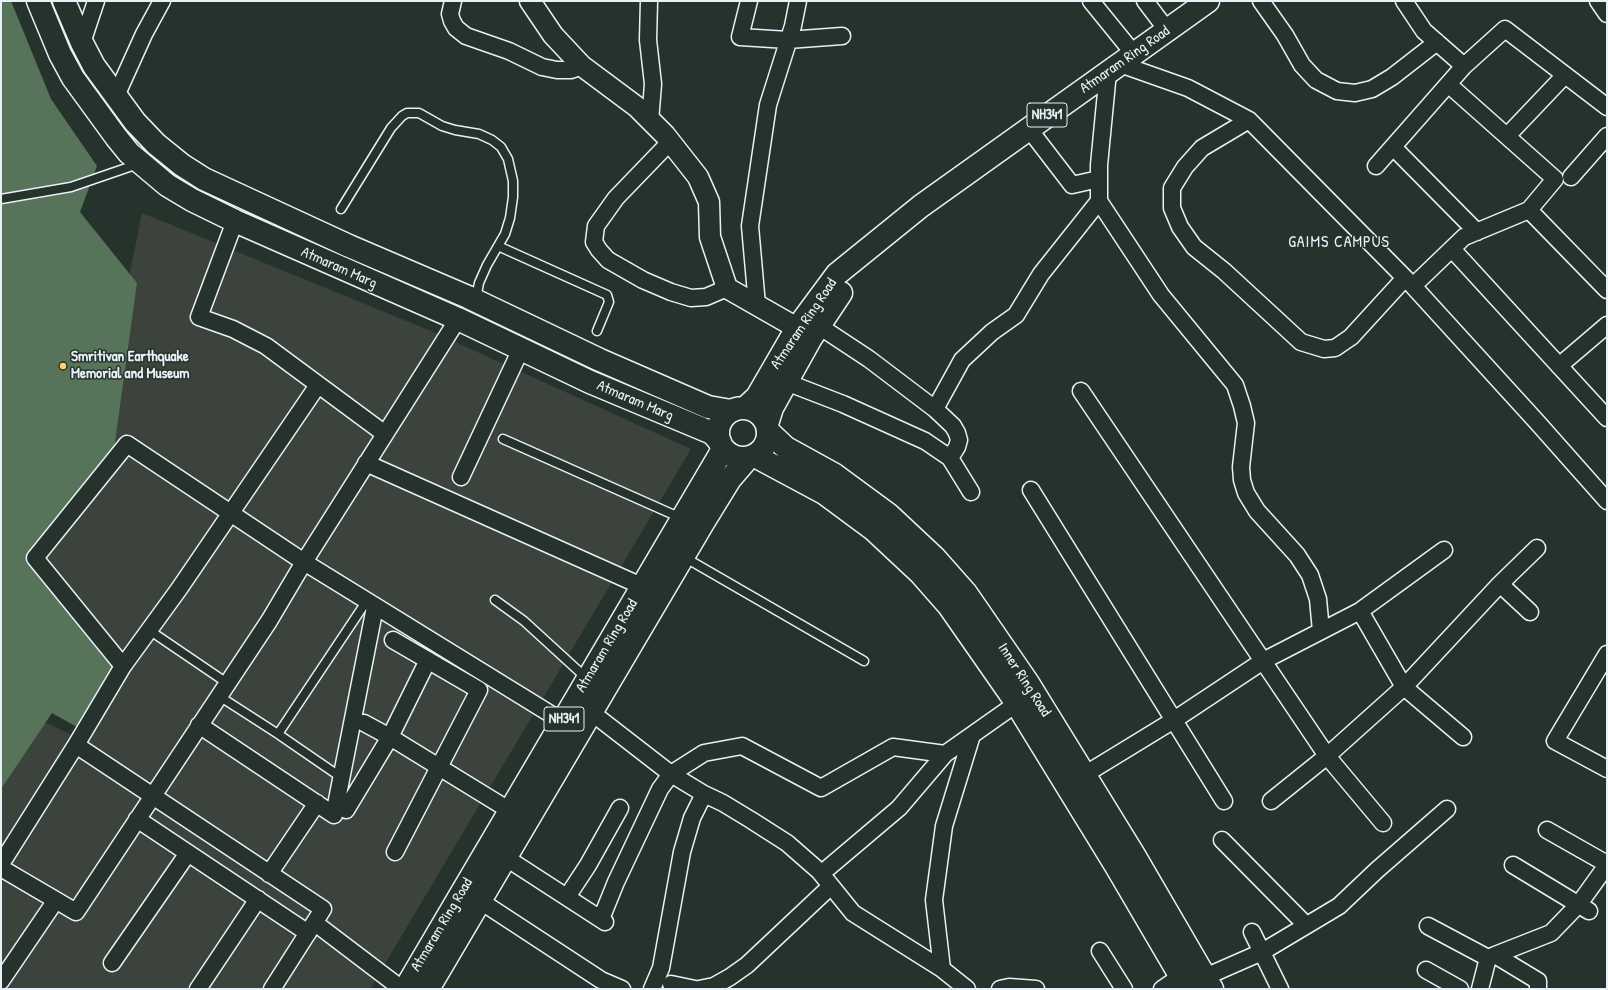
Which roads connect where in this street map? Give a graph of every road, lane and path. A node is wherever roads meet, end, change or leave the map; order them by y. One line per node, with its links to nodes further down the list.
1 (38, 1): 36 (main road, Atmaram Marg)
2 (64, 1): 21 (main road, Atmaram Marg)
3 (96, 1): 21 (street)
4 (162, 1): 27 (street)
5 (453, 1): 23 (street)
6 (530, 1): 23 (street)
7 (649, 1): 29 (street)
8 (749, 1): 19 (street)
9 (798, 1): 19 (street)
10 (1091, 1): 22 (street)
11 (1145, 1): 17 (street)
12 (1208, 1): 17 (main road, Atmaram Ring Road / NH341)
13 (1261, 1): 20 (street)
14 (1404, 1): 20 (street)
15 (1598, 1): 16 (street)
16 (1607, 14)
17 (1167, 30): 22 (main road, Atmaram Ring Road / NH341)
18 (842, 36): 19 (street)
19 (788, 40): 53 (street)
20 (1436, 42): 24 (street)
21 (82, 43): 27 (main road, Atmaram Marg)
22 (1120, 63): 30 (street); 31 (main road, Atmaram Ring Road / NH341); 39 (street)
23 (582, 66): 29 (street)
24 (1464, 66): 25 (street); 26 (street)
25 (1565, 75): 28 (street); 32 (street)
26 (1448, 84): 32 (street); 35 (street)
27 (116, 96): 52 (main road, Atmaram Marg)
28 (1607, 107)
29 (650, 120): 34 (street)
30 (1249, 120): 49 (street); 49 (street)
31 (1029, 129): 39 (street); 45 (main road, Atmaram Ring Road / NH341)
32 (1507, 136): 43 (street)
33 (1607, 136): 38 (street)
34 (670, 142): 50 (street); 50 (street)
35 (1393, 147): 37 (street); 46 (street)
36 (141, 163): 40 (lane); 44 (main road, Atmaram Marg)
37 (1376, 166)
38 (1572, 177)
39 (1099, 179): 41 (street)
40 (1, 199)
41 (1099, 201): 64 (street); 91 (street)
42 (341, 208): 47 (lane)
43 (1530, 210): 46 (street); 51 (street)
44 (235, 221): 54 (main road, Atmaram Marg); 62 (street)
45 (888, 232): 57 (main road, Atmaram Ring Road / NH341); 65 (main road, Atmaram Ring Road / NH341)
46 (1477, 232): 48 (street)
47 (498, 246): 52 (lane); 58 (lane)
48 (1452, 249): 49 (street); 60 (street)
49 (1409, 282): 77 (street)
50 (727, 288): 53 (street)
51 (1607, 290)
52 (476, 301): 65 (main road, Atmaram Marg)
53 (757, 306): 55 (street)
54 (458, 320): 59 (main road, Atmaram Marg); 68 (street)
55 (790, 324)
56 (1607, 325): 60 (street)
57 (819, 326): 61 (main road, Atmaram Ring Road / NH341); 64 (street)
58 (597, 331)
59 (521, 349): 70 (main road, Atmaram Marg); 74 (street)
60 (1559, 366): 66 (street)
61 (786, 382): 67 (main road, Atmaram Ring Road / NH341); 72 (street)
62 (318, 385): 68 (street); 78 (street)
63 (1081, 391): 96 (street)
64 (935, 409): 72 (street)
65 (738, 410): 67 (main road); 70 (main road, NH341)
66 (1607, 418)
67 (768, 428): 71 (main road, NH341); 117 (main road, Inner Ring Road)
68 (385, 434): 73 (street)
69 (503, 439): 79 (lane)
70 (721, 445): 71 (main road); 79 (main road, Atmaram Ring Road / NH341)
71 (752, 457): 82 (main road, Atmaram Ring Road / NH341); 101 (main road, Inner Ring Road)
72 (950, 458): 76 (street)
73 (366, 463): 83 (street); 84 (street)
74 (461, 477)
75 (1031, 490): 104 (street)
76 (971, 492)
77 (1607, 501)
78 (231, 512): 83 (street); 90 (street); 97 (street)
79 (682, 519): 161 (main road, Atmaram Ring Road / NH341)
80 (1537, 548): 85 (street)
81 (1444, 550): 88 (street)
82 (683, 557): 95 (lane); 164 (main road, Atmaram Ring Road / NH341)
83 (304, 562): 87 (street); 100 (street)
84 (637, 584)
85 (1500, 584): 89 (street); 99 (street)
86 (495, 600): 98 (lane)
87 (371, 604): 102 (street); 107 (lane); 118 (street)
88 (1360, 611): 91 (street); 99 (street)
89 (1530, 612)
90 (149, 630): 97 (street); 100 (lane)
91 (1321, 631): 96 (street)
92 (393, 640): 94 (street)
93 (1606, 657): 115 (street)
94 (428, 660): 109 (street); 114 (street)
95 (864, 661)
96 (1263, 661): 104 (street); 113 (street)
97 (123, 666): 111 (street)
98 (582, 675)
99 (1404, 687): 110 (street); 113 (street)
100 (223, 689): 106 (street); 107 (lane)
101 (1016, 704): 108 (street); 159 (main road, Inner Ring Road)
102 (557, 718)
103 (600, 719): 116 (street)
104 (1174, 720): 117 (street); 121 (street)
105 (364, 722): 109 (street)
106 (199, 725): 120 (street); 123 (street)
107 (278, 734): 118 (lane)
108 (972, 735): 112 (street); 156 (street)
109 (390, 737): 114 (street); 127 (street)
110 (1463, 737)
111 (76, 745): 120 (street); 135 (street)
112 (945, 754): 116 (street); 139 (street)
113 (1327, 756): 122 (street); 129 (street)
114 (439, 767): 124 (street); 132 (street)
115 (1607, 769)
116 (671, 774): 119 (street); 142 (street)
117 (1084, 775): 159 (main road, Inner Ring Road)
118 (342, 778): 123 (street)
119 (704, 794): 141 (street); 155 (street)
120 (153, 796): 128 (street); 140 (street)
121 (1224, 801)
122 (1271, 801)
123 (317, 803): 140 (street)
124 (504, 807)
125 (620, 808): 142 (street)
126 (1447, 809): 147 (street)
127 (346, 810)
128 (137, 819): 133 (street); 143 (street)
129 (1383, 823)
130 (1547, 830): 136 (street)
131 (1222, 840): 147 (street)
132 (395, 852)
133 (188, 853): 144 (street); 154 (street)
134 (514, 863): 142 (street)
135 (1, 864)
136 (1607, 864): 146 (street)
137 (1513, 865): 146 (street)
138 (1, 868): 143 (street)
139 (828, 868)
140 (269, 874): 149 (street)
141 (831, 886): 156 (street); 168 (street)
142 (567, 897)
143 (56, 900): 158 (street)
144 (258, 900): 149 (street); 162 (street)
145 (488, 906): 165 (street)
146 (1584, 908): 153 (street)
147 (1306, 925): 152 (street)
148 (1428, 926): 153 (street)
149 (311, 928): 161 (street); 163 (street)
150 (1252, 932): 152 (street)
151 (1100, 951): 172 (street)
152 (1262, 952): 159 (street); 174 (street)
153 (1491, 957): 176 (street); 177 (street)
154 (112, 963)
155 (661, 968): 160 (street); 166 (street)
156 (942, 969): 169 (street)
157 (1426, 970): 175 (street)
158 (1, 981)
159 (1197, 983): 173 (street)
160 (672, 986): 167 (street)
161 (401, 988)
162 (198, 989)
163 (272, 989)
164 (428, 989)
165 (622, 989)
166 (652, 989)
167 (695, 989)
168 (699, 989)
169 (967, 989)
170 (1000, 989): 171 (street)
171 (1036, 989)
172 (1124, 989)
173 (1162, 989)
174 (1280, 989)
175 (1460, 989)
176 (1480, 989)
177 (1538, 989)

